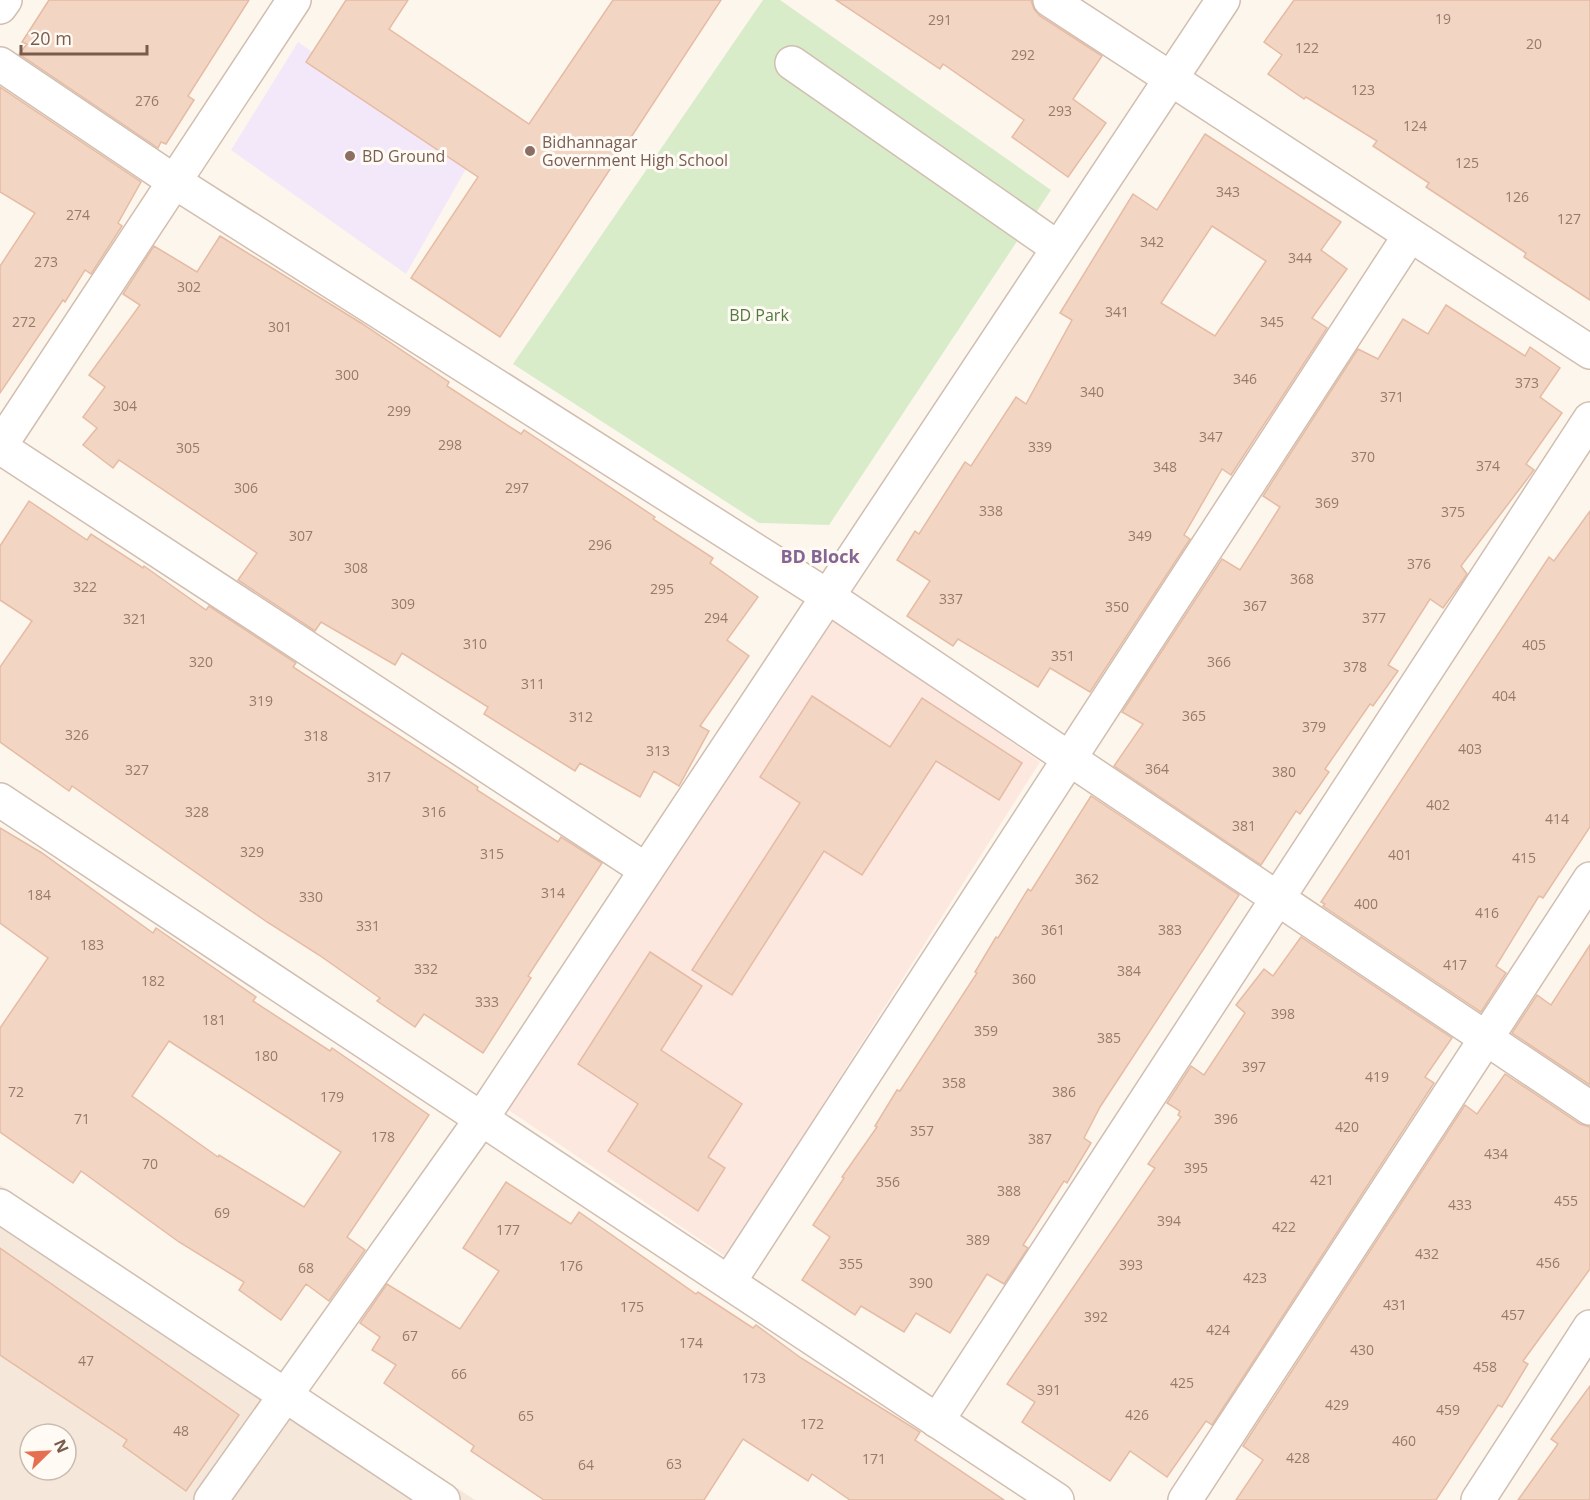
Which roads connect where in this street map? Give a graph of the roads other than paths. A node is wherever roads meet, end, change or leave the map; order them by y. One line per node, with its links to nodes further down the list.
1 (5, 0): 5 (street)
2 (294, 0): 9 (street)
3 (1050, 0): 8 (street)
4 (1222, 0): 8 (street)
5 (0, 7)
6 (792, 63): 11 (street)
7 (0, 64): 9 (street)
8 (1171, 79): 10 (street); 11 (street)
9 (175, 182): 14 (street); 15 (street)
10 (1410, 235): 12 (street); 16 (street)
11 (1058, 248): 15 (street)
12 (1590, 352)
13 (1590, 419): 20 (street)
14 (0, 446): 18 (street)
15 (827, 596): 16 (street); 18 (street)
16 (1069, 759): 20 (street); 25 (street)
17 (0, 800): 23 (street)
18 (646, 870): 23 (street)
19 (1590, 879): 21 (street)
20 (1277, 899): 21 (street); 28 (street)
21 (1486, 1038): 22 (street); 32 (street)
22 (1590, 1107)
23 (480, 1120): 25 (street); 27 (street)
24 (0, 1206): 27 (street)
25 (729, 1282): 28 (street)
26 (1590, 1327): 33 (street)
27 (286, 1396): 29 (street); 30 (street)
28 (937, 1421): 31 (street)
29 (211, 1500)
30 (442, 1500)
31 (1057, 1500)
32 (1185, 1500)
33 (1478, 1500)

